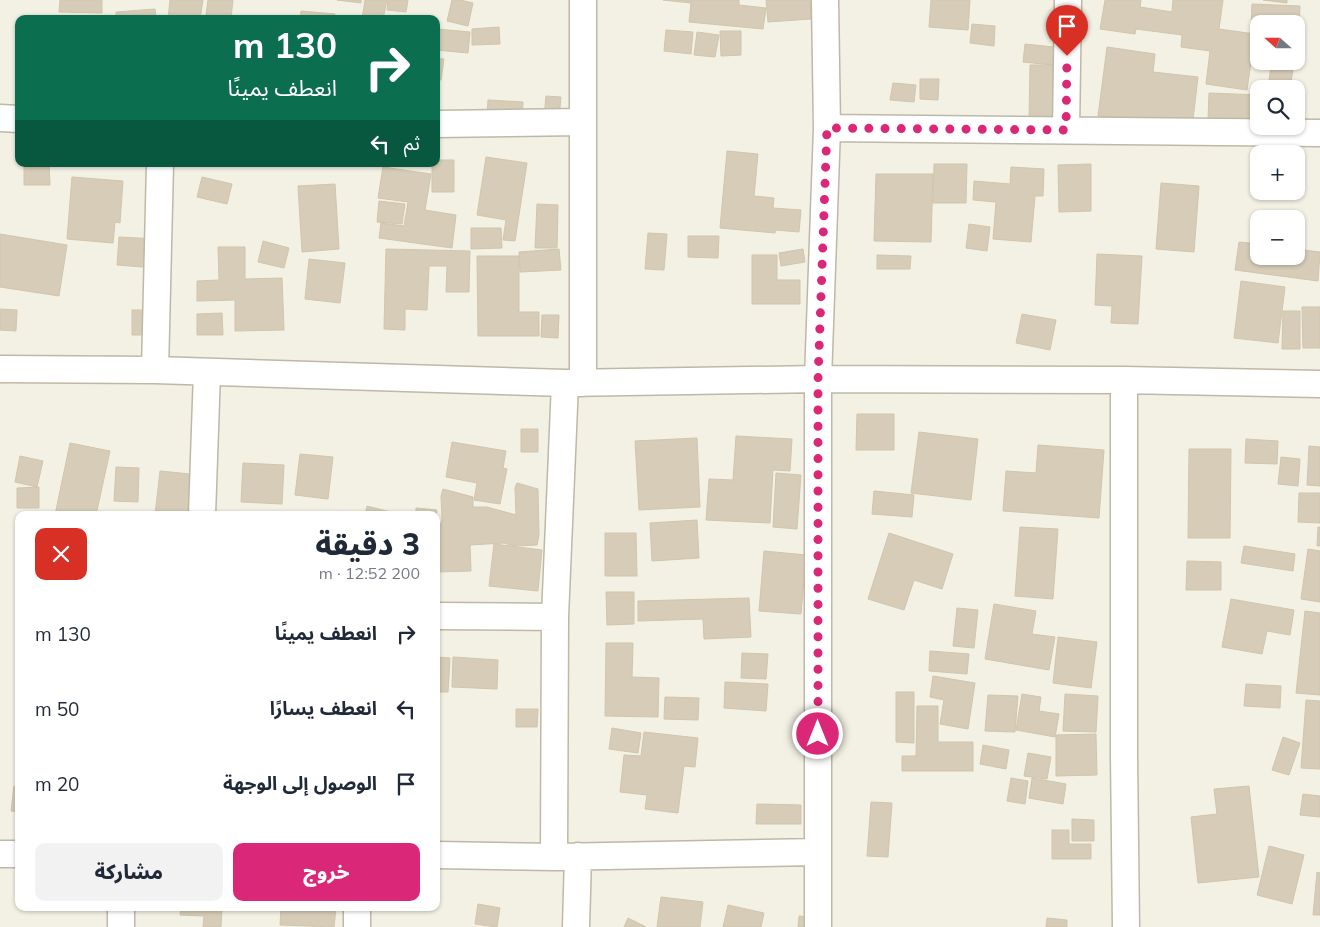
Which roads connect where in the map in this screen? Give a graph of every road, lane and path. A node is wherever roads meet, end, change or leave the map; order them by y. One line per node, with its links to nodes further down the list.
1 (582, 0): 6 (street)
2 (825, 0): 8 (street)
3 (1068, 0): 9 (street)
4 (0, 118): 5 (street)
5 (15, 119)
6 (582, 122): 7 (street); 17 (street)
7 (440, 124)
8 (827, 128): 9 (street); 15 (street)
9 (1066, 130): 10 (street)
10 (1320, 133)
11 (160, 167): 13 (street)
12 (0, 370): 13 (street)
13 (155, 370): 14 (street)
14 (207, 372): 17 (street); 19 (street)
15 (818, 380): 16 (street); 17 (street); 22 (street)
16 (1124, 380): 18 (street); 33 (street)
17 (574, 383): 21 (street)
18 (1320, 384)
19 (202, 511)
20 (440, 616): 21 (street)
21 (555, 617): 26 (street)
22 (818, 852): 26 (street); 32 (street)
23 (0, 854): 24 (street)
24 (15, 854)
25 (440, 855): 26 (street)
26 (566, 856): 31 (street)
27 (121, 911): 29 (street)
28 (357, 911): 30 (street)
29 (121, 927)
30 (356, 927)
31 (576, 927)
32 (818, 927)
33 (1126, 927)

